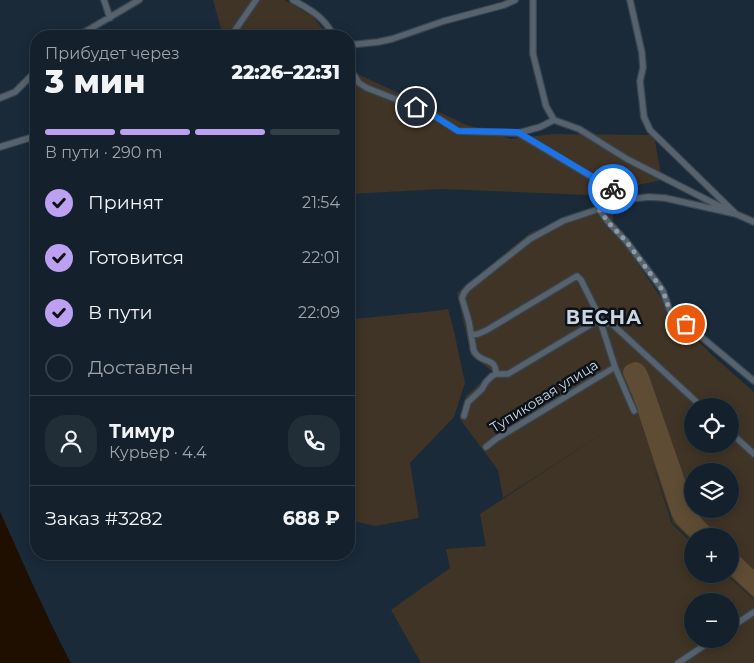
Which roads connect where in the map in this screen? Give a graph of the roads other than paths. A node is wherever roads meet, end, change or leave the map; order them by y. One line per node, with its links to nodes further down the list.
1 (104, 0): 8 (street)
2 (139, 0): 8 (street)
3 (256, 0): 10 (street)
4 (293, 0): 11 (street)
5 (515, 0): 12 (street)
6 (533, 0): 16 (street)
7 (630, 0): 22 (street)
8 (110, 18): 9 (street)
9 (89, 30)
10 (235, 30)
11 (330, 30)
12 (355, 44)
13 (30, 77): 15 (street)
14 (355, 77): 17 (street)
15 (0, 98)
16 (554, 120): 17 (street); 22 (street)
17 (518, 132): 20 (street)
18 (30, 138): 19 (street)
19 (0, 147)
20 (629, 199): 21 (street); 22 (street)
21 (598, 208): 25 (street); 28 (street)
22 (736, 214): 23 (street)
23 (754, 222)
24 (601, 322): 25 (street); 26 (street); 27 (street); 29 (street)
25 (471, 335): 27 (street)
26 (615, 367): 30 (street); 33 (street, Тупиковая улица)
27 (496, 374): 31 (street)
28 (754, 381)
29 (692, 398)
30 (634, 411)
31 (464, 416)
32 (739, 440): 34 (street)
33 (486, 448)
34 (754, 454)
35 (754, 612): 36 (street)
36 (739, 622)
37 (700, 648): 38 (street)
38 (678, 663)

